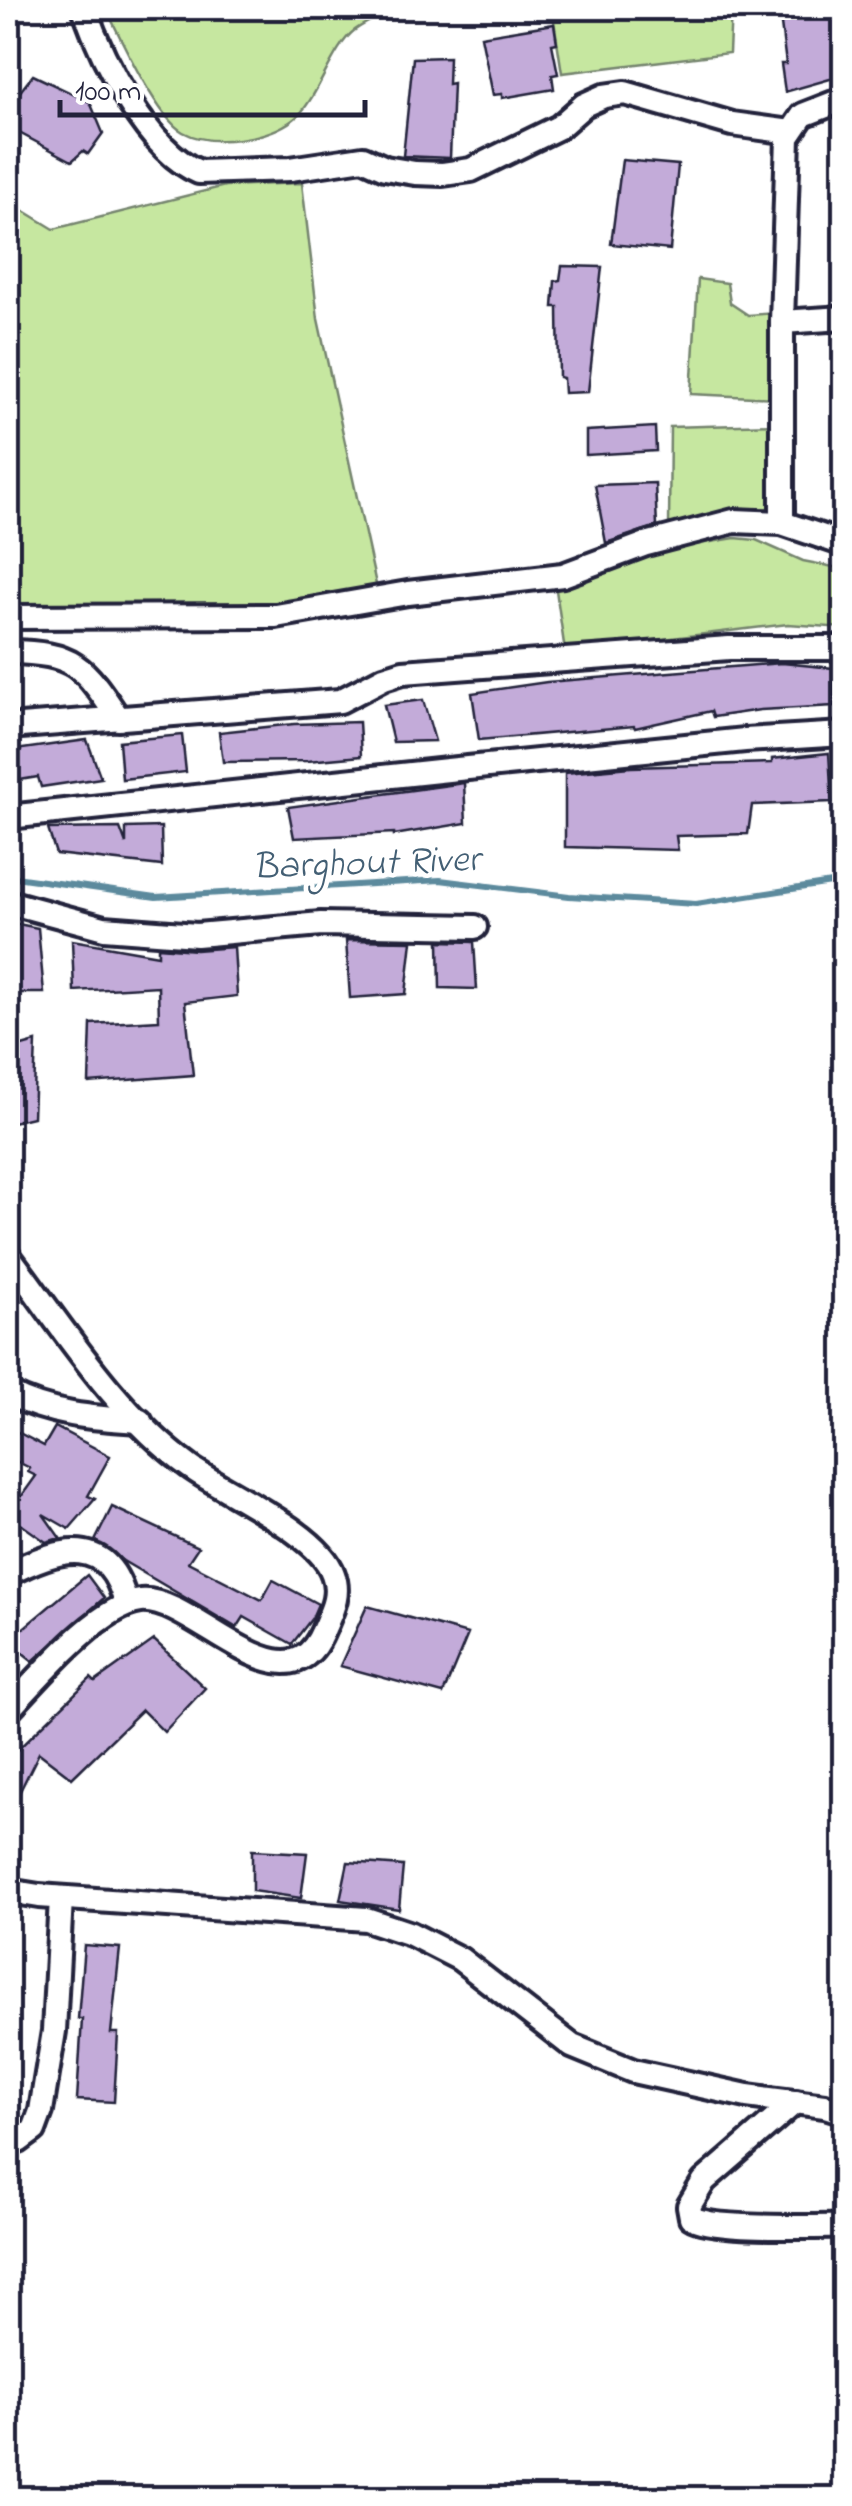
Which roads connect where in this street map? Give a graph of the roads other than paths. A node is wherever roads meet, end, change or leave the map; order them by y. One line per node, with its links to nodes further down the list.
1 (84, 8): 3 (street)
2 (844, 100): 3 (street)
3 (791, 132): 5 (street)
4 (844, 318): 5 (street)
5 (782, 322): 6 (street)
6 (782, 523): 7 (street); 8 (street)
7 (844, 544)
8 (8, 617)
9 (844, 648): 11 (street)
10 (8, 652): 11 (street)
11 (119, 719): 12 (street)
12 (8, 728)
13 (844, 734): 14 (street)
14 (8, 817)
15 (8, 902): 16 (street)
16 (475, 927)
17 (8, 1256): 19 (street)
18 (8, 1393): 19 (street)
19 (140, 1421): 21 (street)
20 (8, 1574): 21 (street)
21 (126, 1604): 22 (street)
22 (8, 1710)
23 (8, 1891): 24 (street)
24 (61, 1898): 25 (street); 27 (street)
25 (796, 2102): 26 (street); 28 (street)
26 (844, 2112)
27 (8, 2145)
28 (844, 2226)

